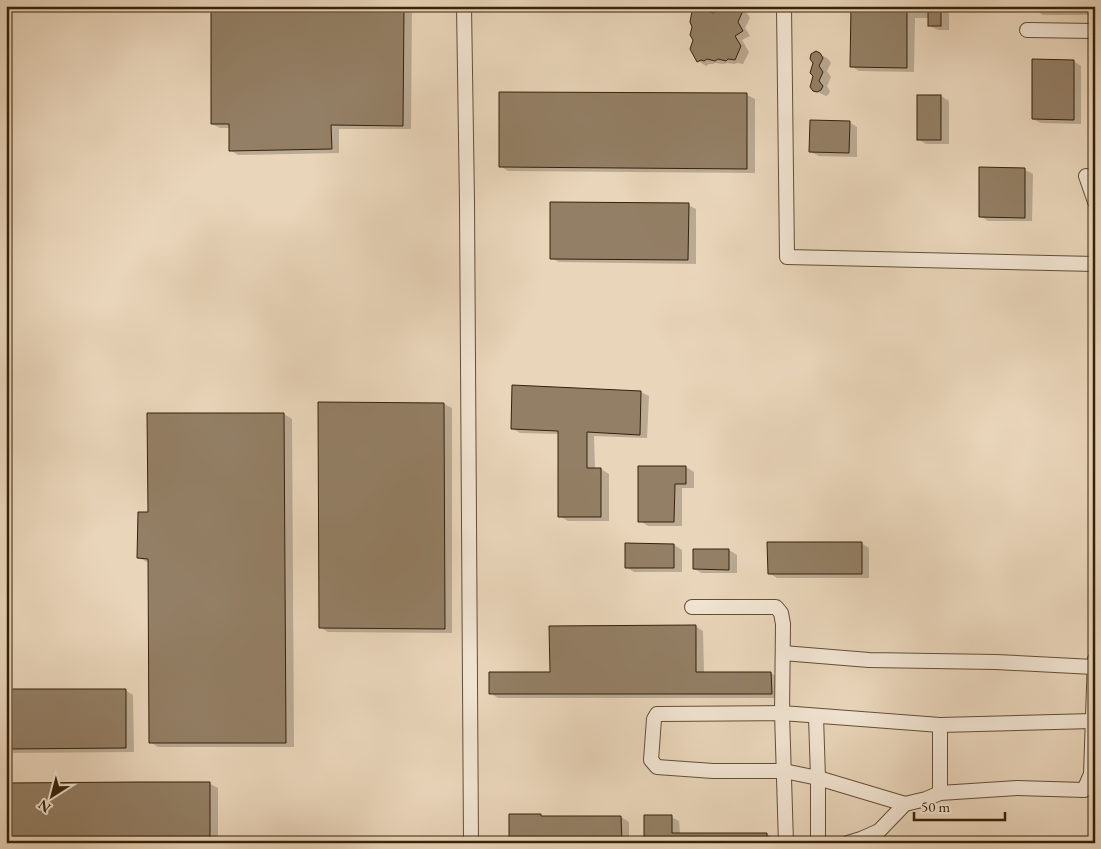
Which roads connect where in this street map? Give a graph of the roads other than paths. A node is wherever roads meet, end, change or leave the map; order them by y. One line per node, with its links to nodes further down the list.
1 (464, 6): 19 (street)
2 (784, 6): 7 (street)
3 (1027, 30): 4 (street)
4 (1095, 31)
5 (1086, 176): 6 (street)
6 (1095, 202)
7 (1095, 264)
8 (692, 607): 9 (street)
9 (783, 653): 10 (street); 11 (street)
10 (1094, 663): 13 (street)
11 (782, 714): 12 (street); 15 (street); 15 (street)
12 (816, 716): 14 (street); 16 (street)
13 (1093, 721): 14 (street); 17 (street)
14 (940, 725): 17 (street)
15 (784, 771): 16 (street); 20 (street)
16 (818, 778): 18 (street); 21 (street)
17 (940, 793): 18 (street)
18 (905, 804): 22 (street)
19 (471, 843)
20 (786, 843)
21 (818, 843)
22 (848, 843)

